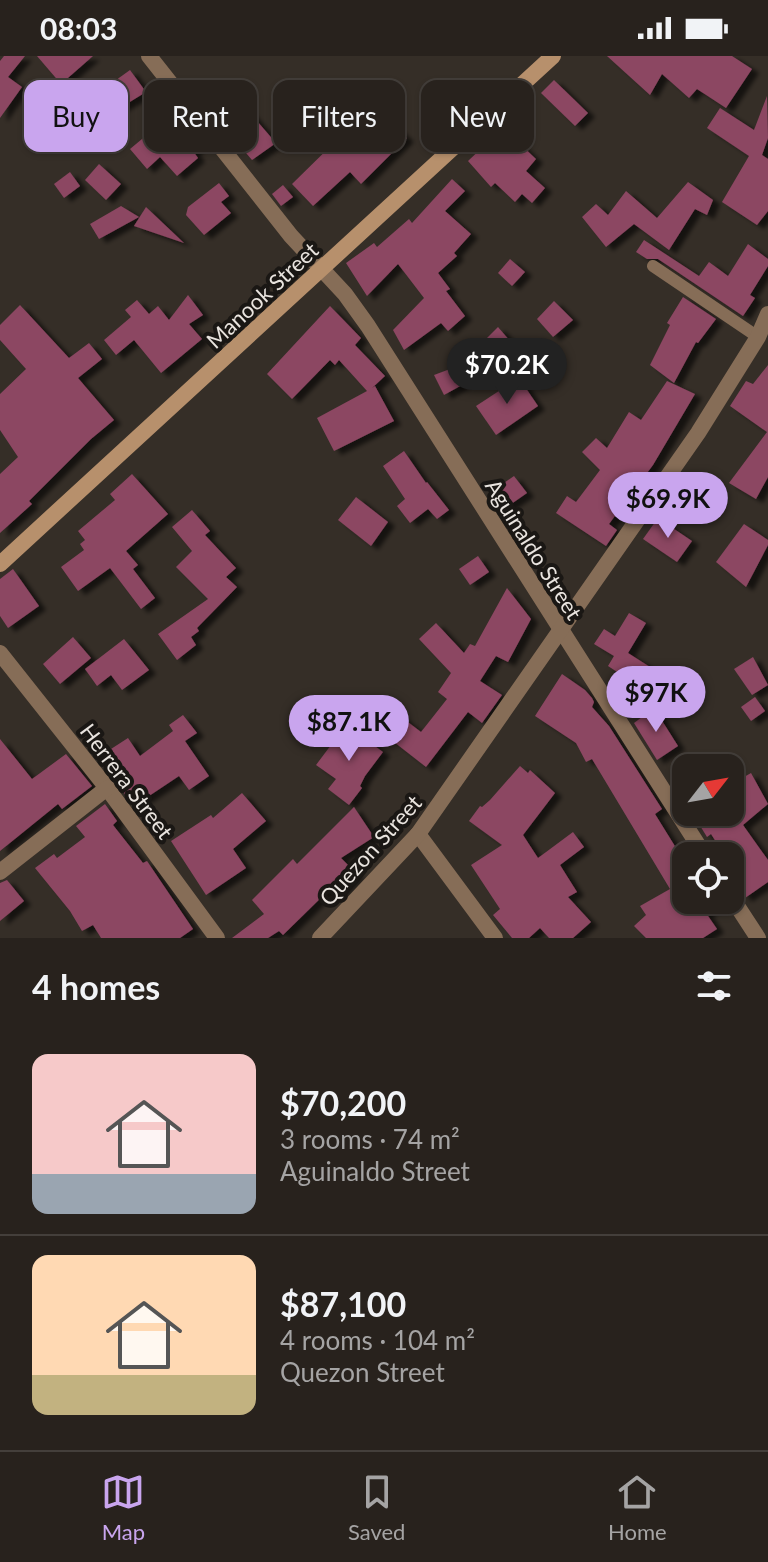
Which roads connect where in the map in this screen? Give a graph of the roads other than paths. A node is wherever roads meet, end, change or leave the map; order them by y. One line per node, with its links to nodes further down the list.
1 (149, 56): 4 (street, Aguinaldo Street)
2 (553, 56): 4 (main road, Manook Street)
3 (653, 266): 6 (lane)
4 (323, 269): 7 (main road, Manook Street); 8 (street, Aguinaldo Street)
5 (768, 314): 6 (street, Quezon Street)
6 (758, 337): 8 (street, Quezon Street)
7 (0, 564)
8 (560, 631): 11 (street, Quezon Street); 12 (street, Aguinaldo Street)
9 (0, 653): 10 (street, Herrera Street)
10 (107, 788): 13 (street); 15 (street, Herrera Street)
11 (418, 834): 16 (street, Quezon Street); 17 (street)
12 (696, 842)
13 (0, 872)
14 (742, 914): 18 (street)
15 (217, 938)
16 (320, 938)
17 (495, 938)
18 (758, 938)

